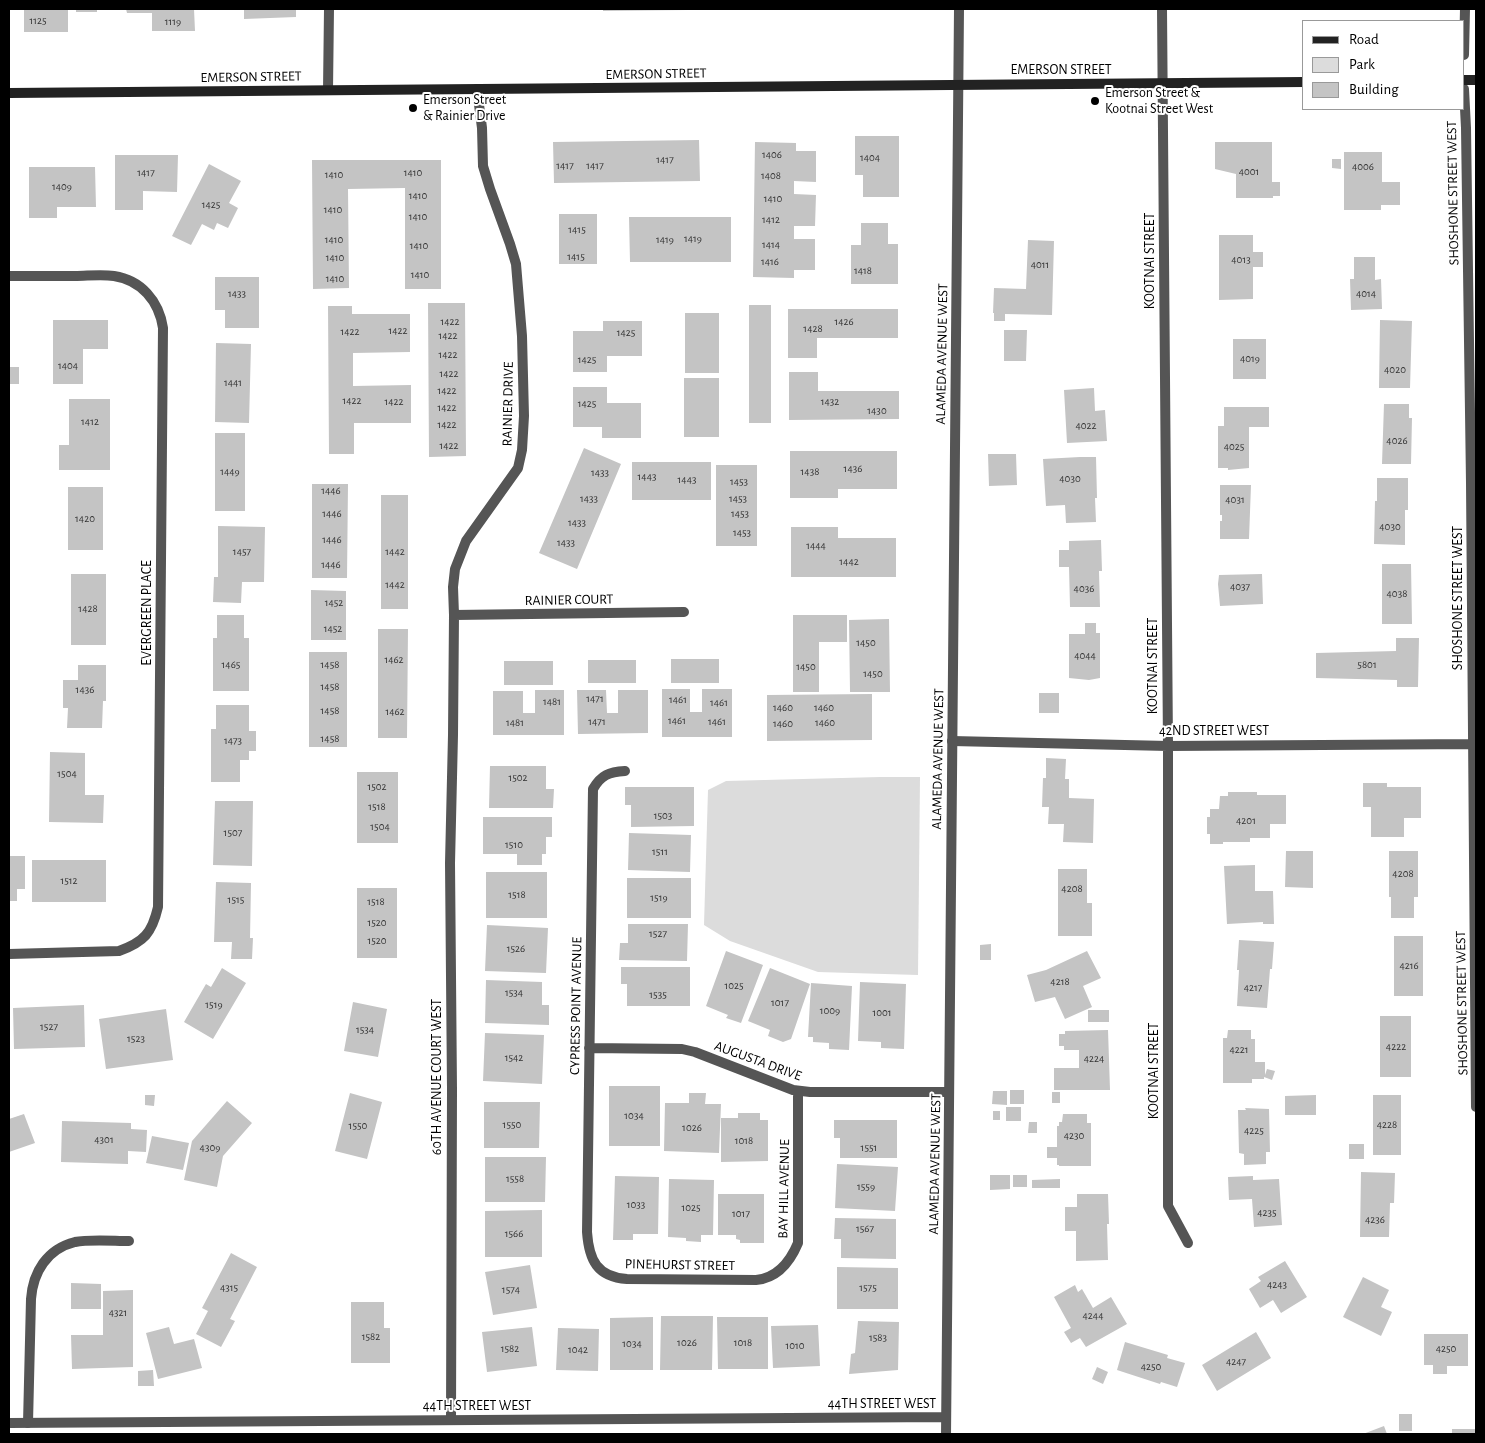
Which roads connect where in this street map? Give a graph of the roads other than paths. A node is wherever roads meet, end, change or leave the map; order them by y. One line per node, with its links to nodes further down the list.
1 (329, 9): 8 (street)
2 (959, 9): 6 (street, ALAMEDA AVENUE WEST)
3 (1162, 9): 5 (street, KOOTNAI STREET)
4 (1302, 82): 5 (main road, EMERSON STREET)
5 (1163, 84): 6 (main road, EMERSON STREET); 17 (street, KOOTNAI STREET)
6 (958, 85): 7 (main road, EMERSON STREET); 15 (street, ALAMEDA AVENUE WEST)
7 (477, 89): 8 (main road, EMERSON STREET); 13 (street, RAINIER DRIVE)
8 (328, 90): 9 (main road, EMERSON STREET)
9 (9, 94)
10 (1465, 108): 16 (street, SHOSHONE STREET WEST)
11 (9, 276): 19 (street, EVERGREEN PLACE)
12 (684, 612): 13 (street, RAINIER COURT)
13 (454, 615): 14 (street, RAINIER DRIVE)
14 (453, 735): 29 (street, 60TH AVENUE COURT WEST)
15 (952, 741): 17 (street, 42ND STREET WEST); 22 (street, ALAMEDA AVENUE WEST)
16 (1475, 744): 17 (street, 42ND STREET WEST); 23 (street, SHOSHONE STREET WEST)
17 (1168, 746): 25 (street, KOOTNAI STREET)
18 (624, 771): 20 (street, CYPRESS POINT AVENUE)
19 (9, 954)
20 (589, 1048): 21 (street, AUGUSTA DRIVE); 26 (street, CYPRESS POINT AVENUE)
21 (798, 1091): 22 (street, AUGUSTA DRIVE); 27 (street, BAY HILL AVENUE)
22 (949, 1092): 28 (street, ALAMEDA AVENUE WEST)
23 (1476, 1107)
24 (129, 1241): 30 (street)
25 (1188, 1243)
26 (594, 1262): 27 (street, PINEHURST STREET)
27 (771, 1276)
28 (946, 1417): 29 (street, 44TH STREET WEST); 32 (street, ALAMEDA AVENUE WEST)
29 (451, 1420): 30 (street, 44TH STREET WEST)
30 (28, 1422): 31 (street, 44TH STREET WEST)
31 (9, 1423)
32 (946, 1434)

